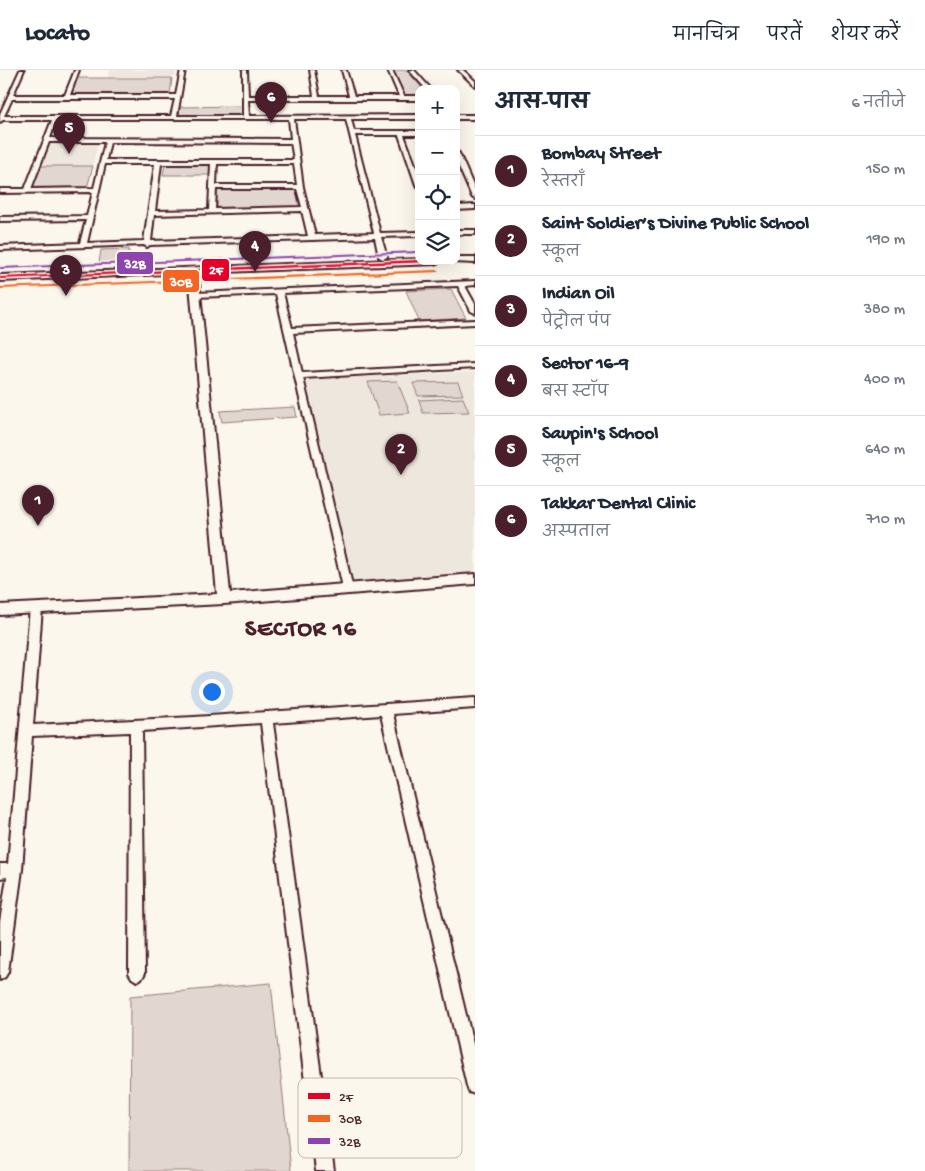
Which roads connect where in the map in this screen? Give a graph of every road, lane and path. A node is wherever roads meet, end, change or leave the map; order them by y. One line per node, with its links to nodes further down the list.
1 (22, 70): 13 (street)
2 (77, 70): 12 (street)
3 (183, 70): 14 (street)
4 (245, 70): 15 (street)
5 (312, 70): 16 (street)
6 (344, 70): 17 (street)
7 (390, 70): 18 (street)
8 (410, 70): 11 (street)
9 (460, 70): 10 (street)
10 (475, 84)
11 (425, 85)
12 (67, 96): 13 (street); 14 (street)
13 (8, 97): 28 (street)
14 (176, 97): 20 (street)
15 (245, 98): 16 (street); 21 (street)
16 (317, 98): 17 (street)
17 (352, 98): 18 (street)
18 (402, 98): 19 (street)
19 (415, 98)
20 (174, 117): 21 (street); 27 (street)
21 (246, 117): 22 (street)
22 (291, 117): 23 (street); 34 (street)
23 (348, 117): 24 (street); 29 (street)
24 (415, 117)
25 (460, 117): 26 (street)
26 (475, 117)
27 (55, 118): 28 (street); 32 (street)
28 (0, 119)
29 (352, 133): 30 (street); 58 (street)
30 (401, 133): 31 (street); 40 (street)
31 (415, 133)
32 (46, 140): 33 (street); 46 (street)
33 (108, 140): 34 (street); 36 (street)
34 (294, 140): 39 (street)
35 (460, 161): 41 (street)
36 (102, 162): 37 (street); 44 (street)
37 (158, 162): 38 (street); 52 (street)
38 (214, 162): 39 (street); 42 (street)
39 (297, 162): 43 (street)
40 (416, 175)
41 (472, 184): 47 (street)
42 (213, 187): 43 (street); 51 (street)
43 (300, 187): 50 (street)
44 (96, 190): 46 (street); 53 (street)
45 (0, 191): 46 (street)
46 (27, 191)
47 (475, 197)
48 (475, 207): 49 (street)
49 (460, 208)
50 (305, 209): 51 (street); 59 (street)
51 (212, 212): 52 (street)
52 (151, 213): 60 (street)
53 (89, 218): 54 (street); 61 (street)
54 (0, 219)
55 (460, 232): 56 (street)
56 (475, 232)
57 (415, 234): 58 (street)
58 (378, 236): 59 (street); 66 (street)
59 (312, 238): 60 (street)
60 (147, 245): 61 (street)
61 (83, 246): 62 (street)
62 (0, 248)
63 (475, 253): 64 (street)
64 (460, 254)
65 (415, 256): 66 (street)
66 (383, 257): 71 (street)
67 (460, 260): 68 (street)
68 (475, 260)
69 (415, 262): 70 (street)
70 (192, 271): 72 (street); 76 (street)
71 (0, 272)
72 (0, 278)
73 (460, 283): 74 (street); 75 (street); 77 (street)
74 (475, 283)
75 (279, 291): 76 (street); 79 (street)
76 (195, 295): 84 (street)
77 (475, 311)
78 (475, 322): 79 (street)
79 (288, 331): 81 (street)
80 (475, 366): 81 (street)
81 (298, 376): 83 (street)
82 (475, 578): 83 (street)
83 (348, 589): 84 (street)
84 (224, 599): 85 (street)
85 (36, 608): 86 (street); 91 (street)
86 (0, 610)
87 (475, 703): 88 (street)
88 (386, 709): 89 (street); 97 (street)
89 (266, 716): 90 (street); 96 (street)
90 (136, 728): 91 (street); 95 (street)
91 (26, 731): 92 (street)
92 (15, 870): 93 (street); 94 (street)
93 (0, 871)
94 (0, 972)
95 (137, 973)
96 (313, 1078)
97 (475, 1086)
98 (323, 1158): 99 (street)
99 (325, 1171)

